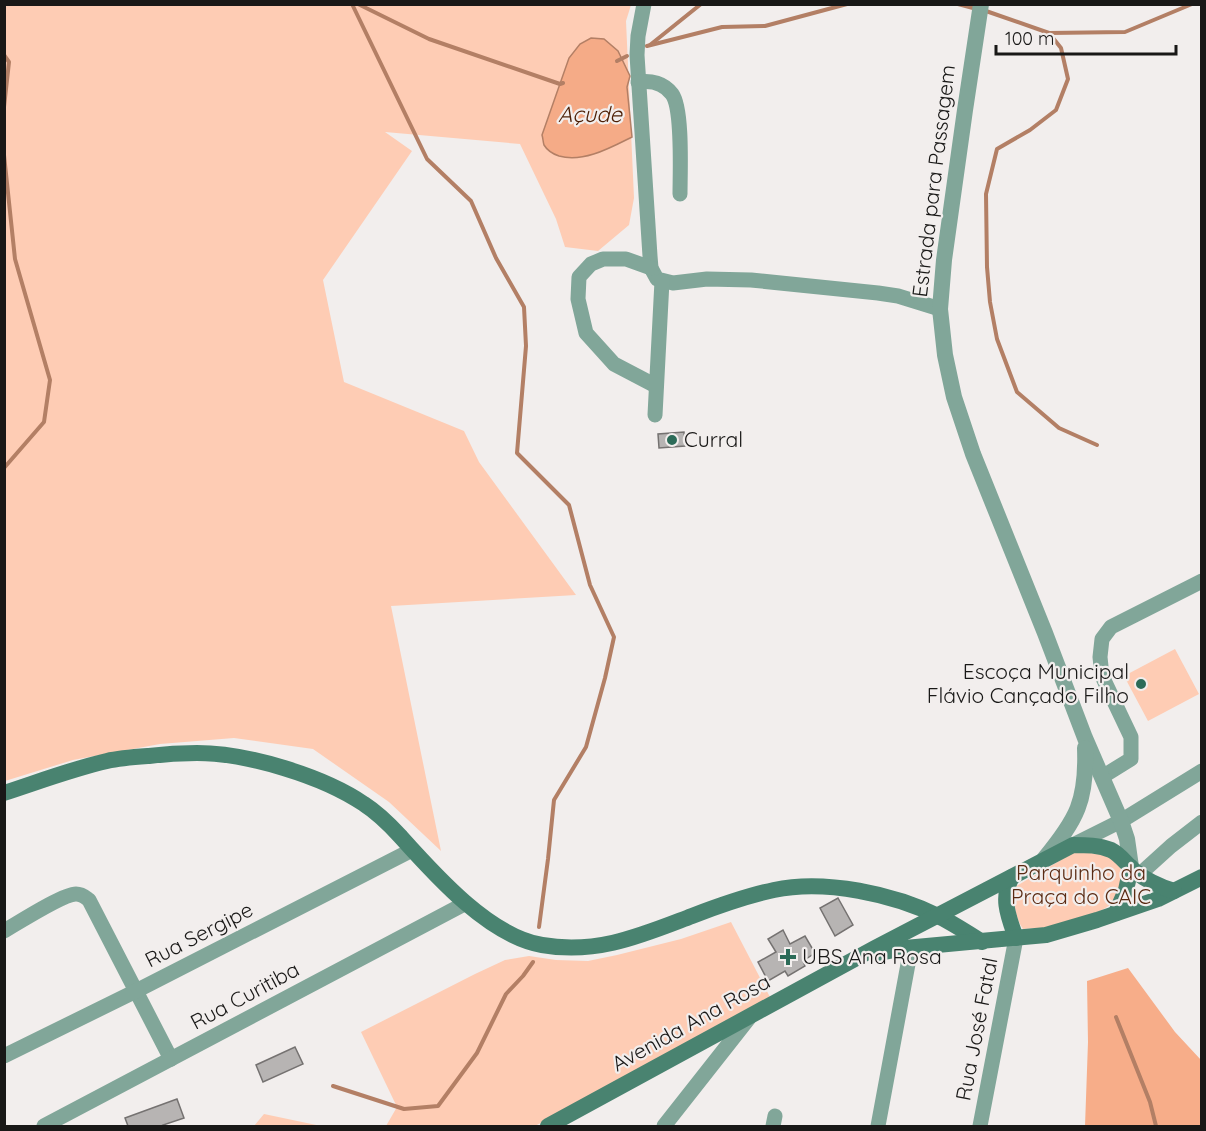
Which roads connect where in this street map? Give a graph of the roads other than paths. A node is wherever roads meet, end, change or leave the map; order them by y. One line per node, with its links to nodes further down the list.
1 (644, 4): 3 (street)
2 (981, 4): 7 (street, Estrada para Passagem)
3 (638, 82): 4 (street); 5 (street)
4 (680, 194)
5 (651, 268): 6 (street); 8 (street)
6 (662, 281): 7 (street); 8 (street)
7 (940, 309): 11 (street, Estrada para Passagem)
8 (656, 386): 9 (street)
9 (655, 415)
10 (1202, 581): 13 (street)
11 (1085, 738): 13 (street, Estrada para Passagem); 19 (street)
12 (1202, 771): 15 (street)
13 (1102, 777): 15 (street, Estrada para Passagem)
14 (4, 793): 18 (main road)
15 (1121, 821): 17 (street); 20 (street, Estrada para Passagem)
16 (1202, 822): 20 (street)
17 (1073, 845): 19 (main road, Avenida Ana Rosa); 20 (main road)
18 (412, 850): 24 (main road); 32 (street, Rua Sergipe)
19 (1044, 859): 21 (main road, Avenida Ana Rosa)
20 (1135, 871): 23 (main road); 25 (main road)
21 (1012, 878): 26 (main road, Avenida Ana Rosa); 28 (main road)
22 (1201, 880): 23 (main road)
23 (1174, 891): 25 (main road, Avenida Ana Rosa)
24 (466, 903): 26 (main road); 35 (street, Rua Curitiba)
25 (1116, 913): 28 (main road, Avenida Ana Rosa)
26 (939, 916): 29 (main road); 31 (main road, Avenida Ana Rosa)
27 (4, 931): 32 (street)
28 (1024, 938): 29 (main road, Avenida Ana Rosa); 40 (street, Rua José Fatal)
29 (981, 942): 30 (main road, Avenida Ana Rosa)
30 (911, 948): 31 (main road, Avenida Ana Rosa); 39 (street)
31 (856, 958): 33 (main road, Avenida Ana Rosa)
32 (136, 991): 34 (street, Rua Sergipe); 35 (street)
33 (750, 1017): 37 (main road, Avenida Ana Rosa); 38 (street)
34 (4, 1056)
35 (171, 1059): 36 (street, Rua Curitiba)
36 (44, 1126)
37 (548, 1126)
38 (664, 1126)
39 (878, 1126)
40 (980, 1126)

